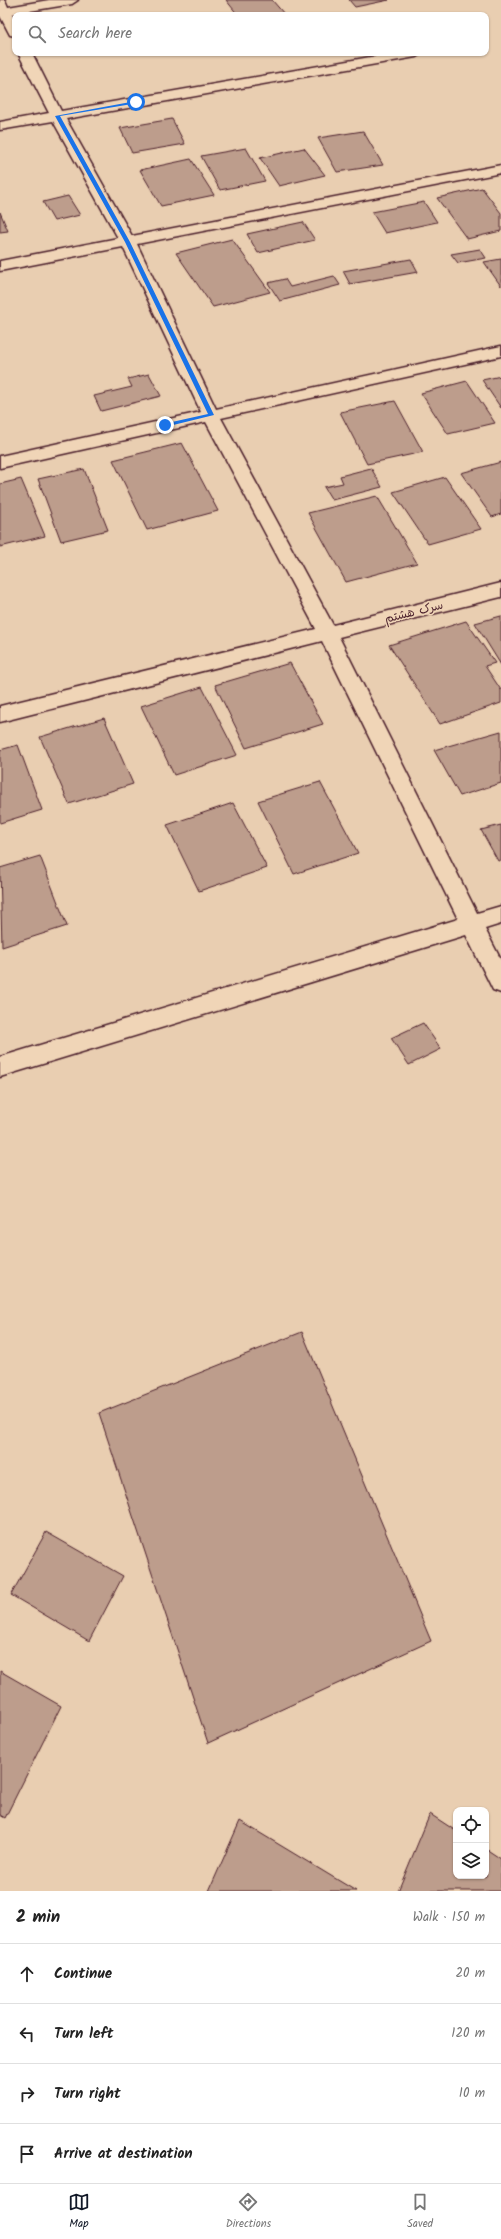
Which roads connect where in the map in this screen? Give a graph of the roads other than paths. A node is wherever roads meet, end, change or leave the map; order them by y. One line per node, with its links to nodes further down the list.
1 (72, 0): 2 (street)
2 (1, 9): 3 (street)
3 (12, 27)
4 (27, 56): 6 (street)
5 (399, 56): 6 (street)
6 (57, 116): 7 (street); 9 (street)
7 (0, 126)
8 (501, 169): 9 (street)
9 (128, 242): 10 (street); 12 (street)
10 (0, 266)
11 (501, 351): 12 (street)
12 (211, 415): 13 (street); 15 (street)
13 (0, 462)
14 (501, 590): 15 (street, سرک هشتم)
15 (328, 634): 16 (street, سرک هشتم); 18 (street)
16 (0, 714)
17 (501, 915): 18 (street)
18 (471, 925): 19 (street); 20 (street)
19 (501, 983)
20 (0, 1067)

